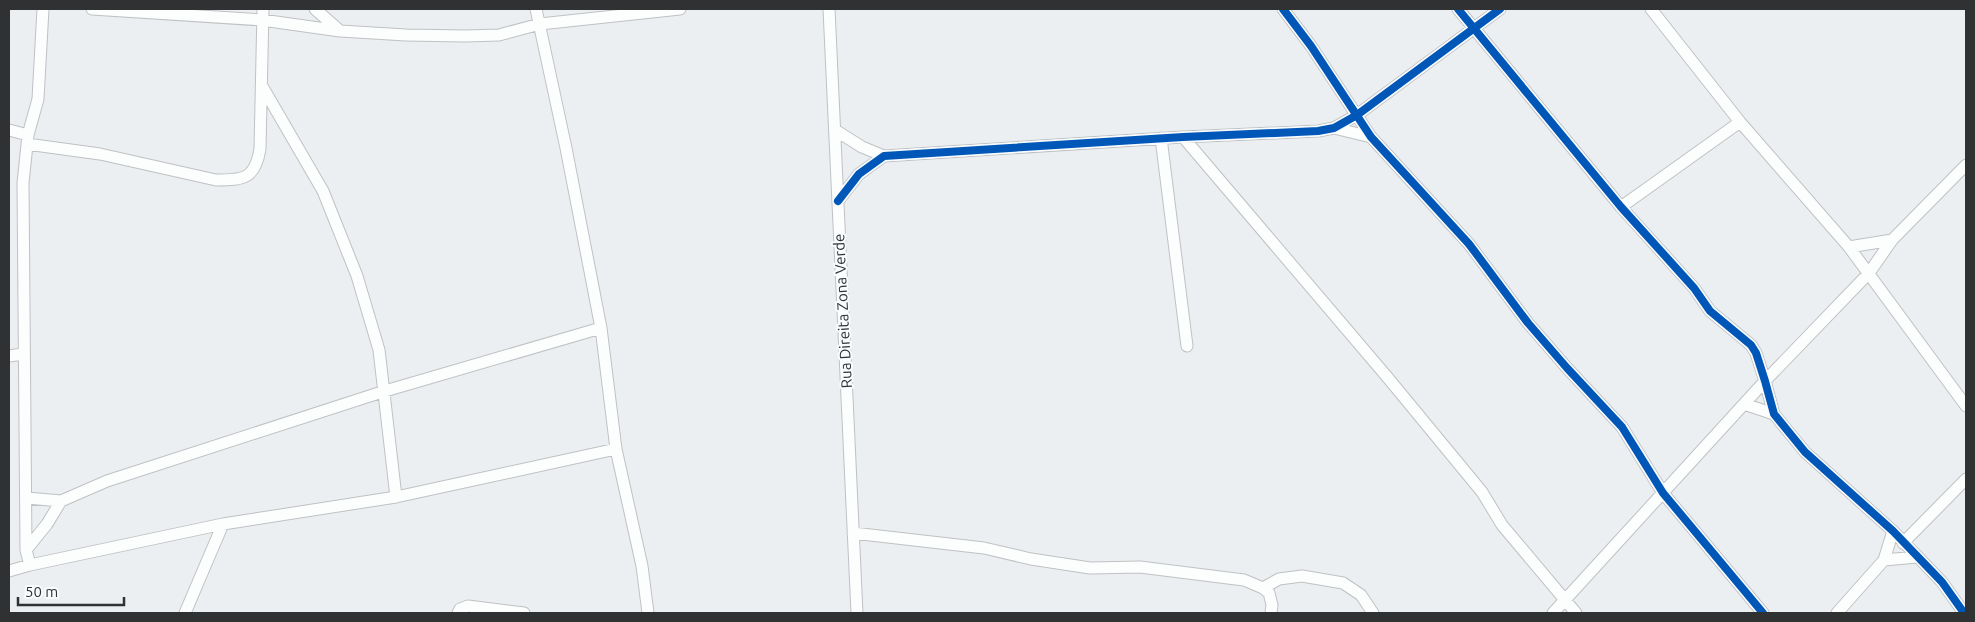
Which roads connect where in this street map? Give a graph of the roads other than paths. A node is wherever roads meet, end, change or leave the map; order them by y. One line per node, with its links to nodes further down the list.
1 (43, 9): 24 (street)
2 (92, 9): 11 (street)
3 (315, 9): 14 (street)
4 (536, 9): 12 (street)
5 (680, 9): 12 (street)
6 (829, 9): 20 (street, Rua Direita Zona Verde)
7 (1283, 9): 16 (street)
8 (1458, 9): 13 (street)
9 (1500, 9): 13 (street)
10 (1651, 9): 17 (street)
11 (263, 14): 14 (street); 15 (street)
12 (540, 24): 14 (street); 32 (street)
13 (1474, 28): 16 (street); 28 (street)
14 (340, 31)
15 (262, 86): 24 (street); 37 (street)
16 (1357, 115): 18 (street); 21 (street)
17 (1740, 122): 28 (street); 30 (street)
18 (1334, 128): 21 (street); 22 (street)
19 (9, 130): 24 (street)
20 (835, 130): 25 (street); 27 (street, Rua Direita Zona Verde)
21 (1371, 136): 43 (street)
22 (1183, 137): 23 (street); 57 (street)
23 (1161, 138): 25 (street); 33 (street)
24 (28, 140): 34 (street)
25 (884, 156): 27 (street)
26 (1965, 168): 29 (street)
27 (838, 201): 48 (street, Rua Direita Zona Verde)
28 (1621, 207): 36 (street)
29 (1892, 240): 30 (street); 31 (street)
30 (1849, 247): 31 (street)
31 (1869, 273): 36 (street); 39 (street)
32 (601, 328): 37 (street); 41 (street)
33 (1187, 346)
34 (23, 354): 35 (street); 45 (street)
35 (9, 356)
36 (1765, 381): 38 (street); 40 (street)
37 (385, 391): 44 (street); 46 (street)
38 (1744, 404): 40 (street); 43 (street)
39 (1966, 406)
40 (1774, 414): 49 (street)
41 (616, 449): 44 (street); 61 (street)
42 (1966, 479): 50 (street)
43 (1663, 493): 57 (street); 67 (street)
44 (396, 497): 47 (street)
45 (27, 498): 46 (street); 51 (street)
46 (61, 501): 51 (street)
47 (223, 524): 54 (street); 58 (street)
48 (853, 532): 56 (street); 62 (street, Rua Direita Zona Verde)
49 (1893, 532): 50 (street); 53 (street)
50 (1903, 543): 52 (street)
51 (26, 550): 54 (street)
52 (1917, 557): 53 (street); 69 (street)
53 (1884, 560): 68 (street)
54 (30, 565): 55 (street)
55 (9, 571)
56 (1263, 588): 63 (street); 64 (street)
57 (1564, 600): 65 (street); 66 (street)
58 (185, 613)
59 (458, 613): 60 (street)
60 (524, 613)
61 (648, 613)
62 (857, 613)
63 (1271, 613)
64 (1373, 613)
65 (1554, 613)
66 (1576, 613)
67 (1763, 613)
68 (1837, 613)
69 (1964, 613)

